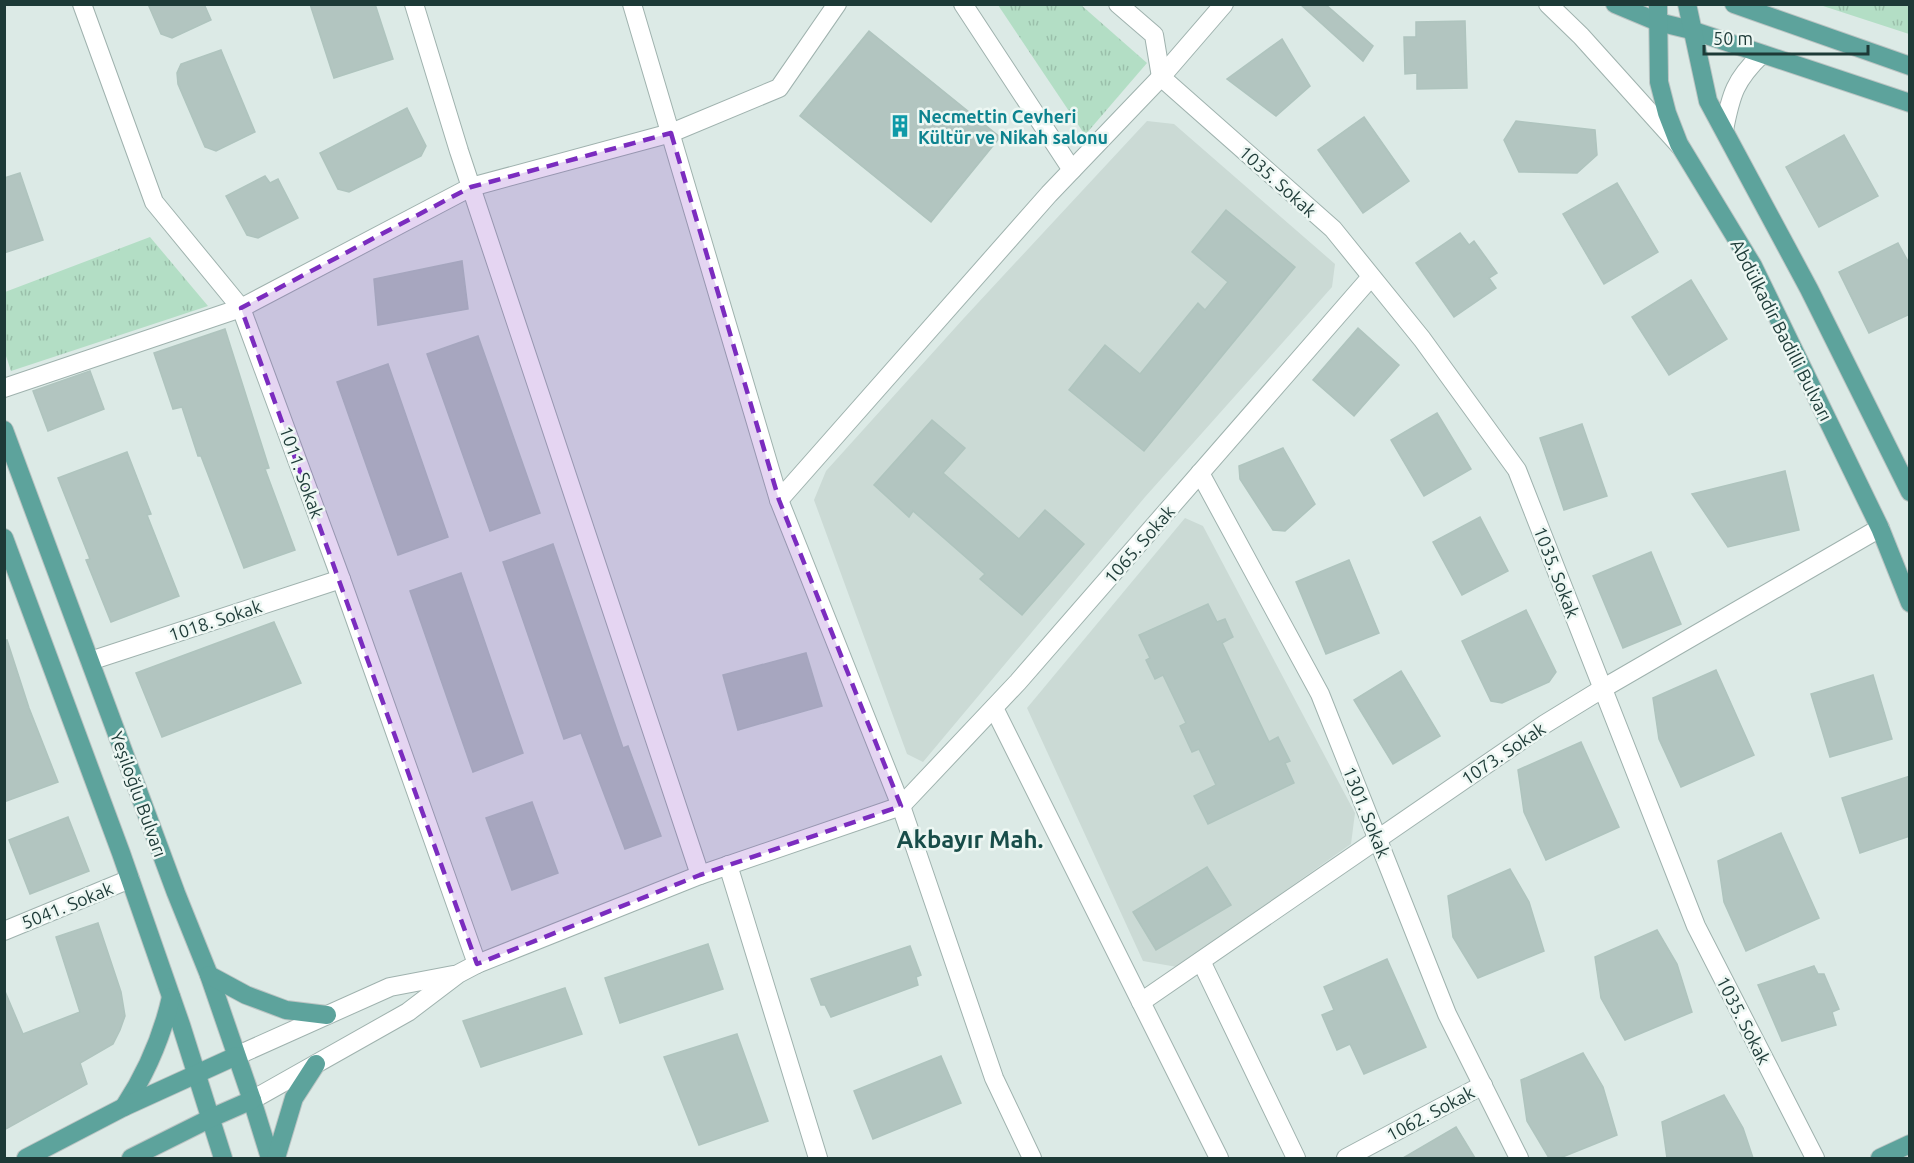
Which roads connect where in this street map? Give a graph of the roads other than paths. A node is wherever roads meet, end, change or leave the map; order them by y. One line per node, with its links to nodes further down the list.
1 (82, 4): 24 (street, 1011. Sokak)
2 (414, 4): 22 (street)
3 (632, 4): 19 (street)
4 (837, 4): 19 (street)
5 (963, 4): 21 (street)
6 (1118, 4): 16 (street)
7 (1224, 4): 16 (street)
8 (1548, 4): 20 (street)
9 (1616, 4): 12 (main road)
10 (1687, 4): 13 (main road)
11 (1734, 4): 15 (main road)
12 (1658, 13): 13 (main road); 20 (main road, Abdülkadir Badilli Bulvarı)
13 (1691, 30): 14 (main road); 18 (main road)
14 (1762, 54): 17 (main road); 18 (street)
15 (1910, 66)
16 (1161, 77): 21 (street); 23 (street, 1035. Sokak)
17 (1910, 103)
18 (1724, 130): 28 (main road)
19 (671, 133): 22 (street); 29 (street)
20 (1682, 148): 30 (main road, Abdülkadir Badilli Bulvarı)
21 (1072, 170): 29 (street)
22 (471, 187): 24 (street); 40 (street)
23 (1371, 277): 27 (street, 1065. Sokak); 35 (street, 1035. Sokak)
24 (240, 308): 25 (street); 32 (street, 1011. Sokak)
25 (4, 388)
26 (4, 430): 34 (main road, Yeşiloğlu Bulvarı)
27 (1200, 473): 36 (street, 1065. Sokak); 38 (street, 1301. Sokak)
28 (1909, 491)
29 (779, 500): 37 (street)
30 (1880, 528): 33 (main road, Abdülkadir Badilli Bulvarı); 35 (street, 1073. Sokak)
31 (4, 538): 41 (main road, Yeşiloğlu Bulvarı)
32 (341, 579): 34 (street, 1018. Sokak); 44 (street, 1011. Sokak)
33 (1910, 603)
34 (90, 661): 46 (main road, Yeşiloğlu Bulvarı)
35 (1602, 689): 38 (street, 1073. Sokak); 69 (street, 1035. Sokak)
36 (994, 708): 37 (street, 1065. Sokak); 48 (street)
37 (901, 806): 39 (street); 64 (street)
38 (1377, 839): 43 (street, 1073. Sokak); 53 (street, 1301. Sokak)
39 (728, 865): 40 (street); 63 (street)
40 (700, 874): 44 (street)
41 (130, 879): 42 (street, 5041. Sokak); 47 (main road, Yeşiloğlu Bulvarı)
42 (4, 931)
43 (1201, 961): 48 (street, 1073. Sokak); 66 (street)
44 (477, 964): 45 (street)
45 (458, 974): 49 (street); 51 (street)
46 (209, 975): 49 (main road); 50 (main road, Yeşiloğlu Bulvarı)
47 (171, 996): 52 (main road, Yeşiloğlu Bulvarı); 55 (main road)
48 (1141, 1002): 65 (street)
49 (327, 1015): 50 (street)
50 (236, 1056): 52 (main road); 54 (main road, Yeşiloğlu Bulvarı)
51 (316, 1064): 54 (street); 62 (main road)
52 (196, 1073): 55 (main road); 56 (main road, Yeşiloğlu Bulvarı)
53 (1483, 1085): 67 (street, 1062. Sokak); 68 (street, 1301. Sokak)
54 (252, 1100): 56 (main road); 61 (main road, Yeşiloğlu Bulvarı)
55 (124, 1107): 58 (main road)
56 (211, 1118): 59 (main road); 60 (main road, Yeşiloğlu Bulvarı)
57 (1910, 1144): 70 (main road)
58 (26, 1158)
59 (130, 1158)
60 (223, 1158)
61 (270, 1158)
62 (276, 1158)
63 (818, 1158)
64 (1032, 1158)
65 (1220, 1158)
66 (1296, 1158)
67 (1346, 1158)
68 (1519, 1158)
69 (1815, 1158)
70 (1880, 1158)

